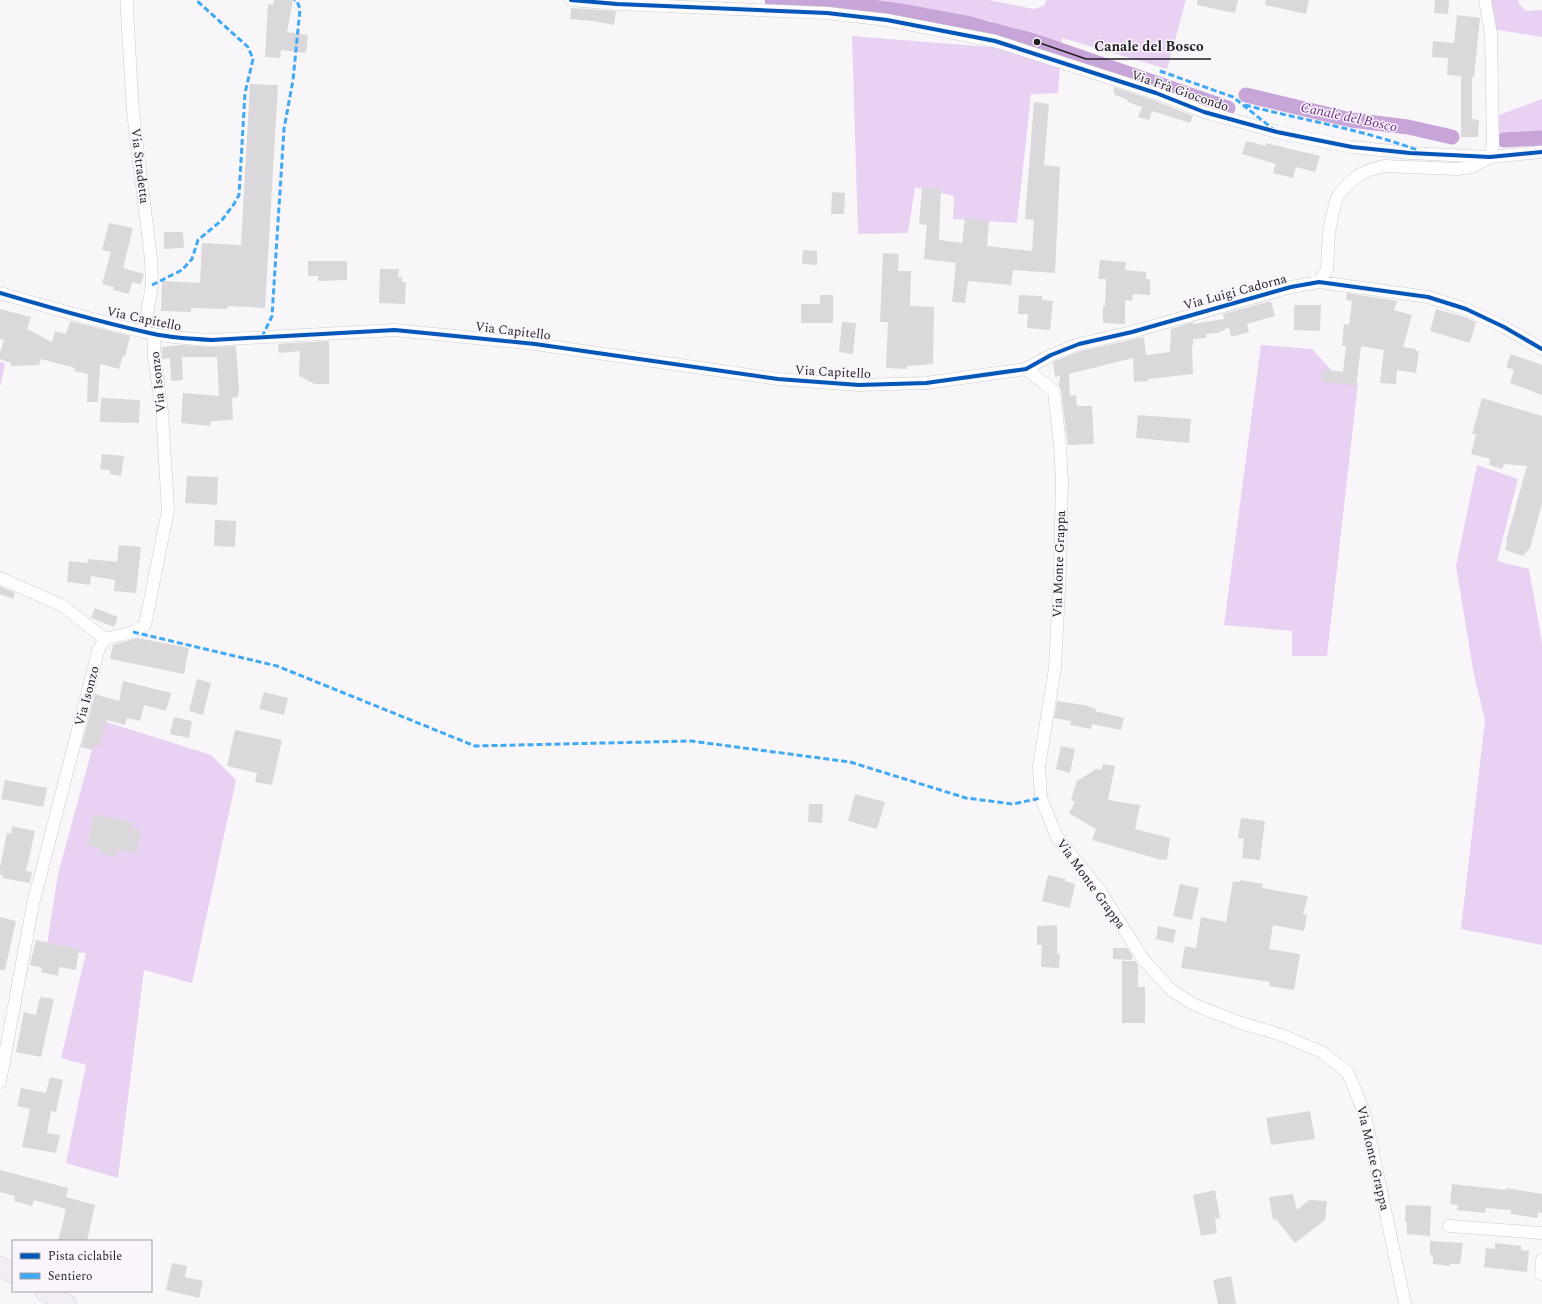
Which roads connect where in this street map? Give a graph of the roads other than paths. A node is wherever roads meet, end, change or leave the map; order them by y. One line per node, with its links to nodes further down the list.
1 (128, 0): 8 (street, Via Stradetta)
2 (571, 0): 5 (street, Via Frà Giocondo)
3 (1485, 0): 5 (street)
4 (1542, 152): 5 (street, Via Frà Giocondo)
5 (1490, 157): 6 (street)
6 (1319, 282): 9 (street, Via Luigi Cadorna); 10 (street, Via Luigi Cadorna)
7 (0, 293): 8 (street, Via Capitello)
8 (149, 333): 10 (street, Via Capitello); 12 (street, Via Isonzo)
9 (1542, 349)
10 (1026, 369): 22 (street, Via Monte Grappa)
11 (0, 578): 12 (street)
12 (105, 639): 13 (street, Via Isonzo)
13 (0, 1082)
14 (1449, 1226): 15 (street)
15 (1542, 1233)
16 (1542, 1260): 19 (street)
17 (0, 1266): 18 (main road)
18 (12, 1273)
19 (1542, 1274)
20 (46, 1292): 21 (main road)
21 (67, 1304)
22 (1406, 1304)

